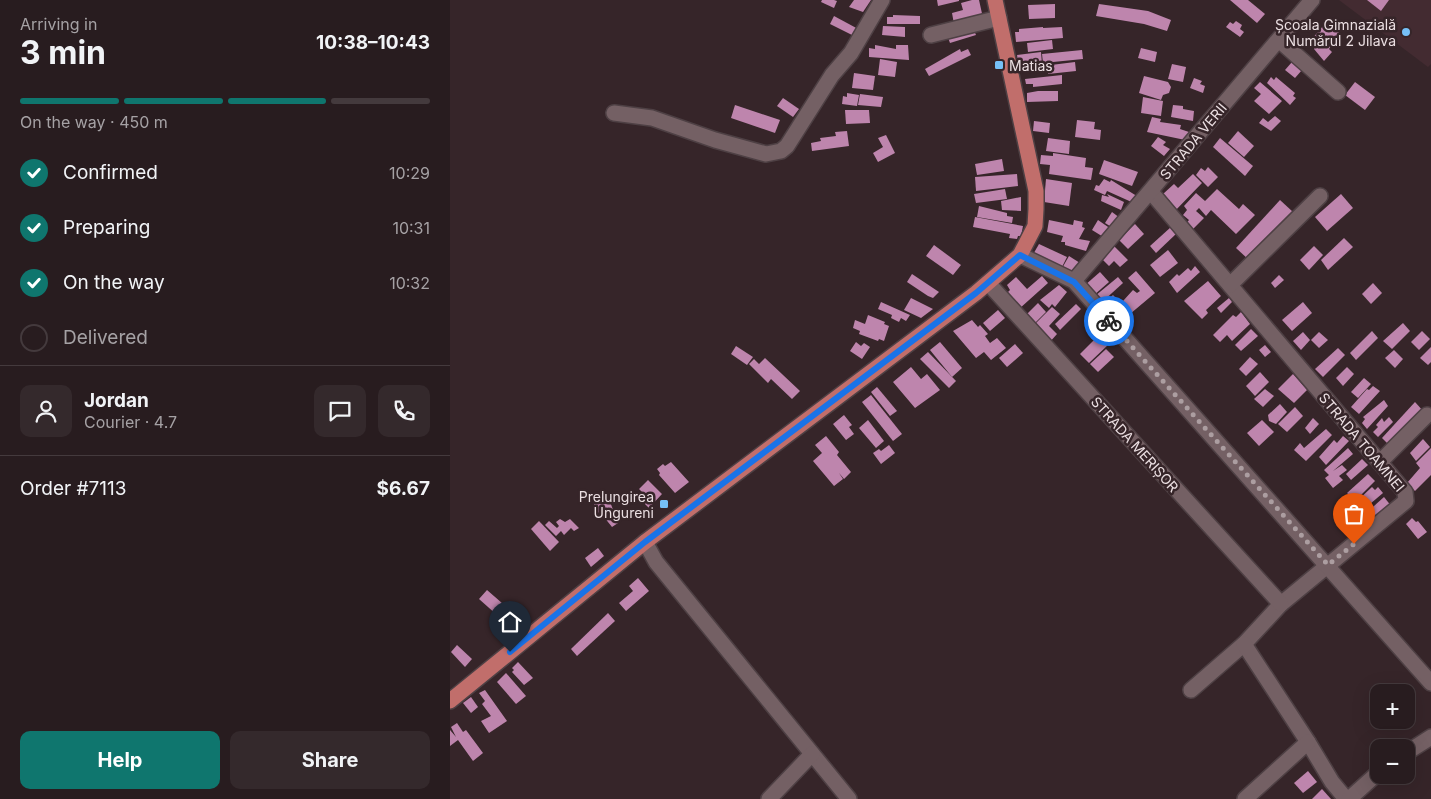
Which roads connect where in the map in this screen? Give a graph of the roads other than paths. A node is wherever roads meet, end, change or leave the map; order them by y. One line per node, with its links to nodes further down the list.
1 (882, 0): 8 (street)
2 (995, 0): 4 (main road)
3 (1312, 0): 6 (street, STRADA VERII)
4 (999, 18): 5 (street); 11 (main road)
5 (930, 35)
6 (1279, 40): 7 (street); 9 (street, STRADA VERII)
7 (1338, 92)
8 (614, 113)
9 (1151, 192): 12 (street, STRADA VERII); 14 (street, STRADA TOAMNEI)
10 (1320, 196): 14 (street)
11 (1020, 255): 12 (street); 13 (main road)
12 (1074, 282): 18 (street)
13 (988, 284): 17 (main road); 19 (street, STRADA MERIȘOR)
14 (1230, 285): 16 (street, STRADA TOAMNEI)
15 (1427, 415): 16 (street)
16 (1380, 462): 18 (street, STRADA TOAMNEI)
17 (645, 542): 23 (main road); 27 (street)
18 (1328, 565): 19 (street, STRADA TOAMNEI); 21 (street)
19 (1281, 604): 20 (street, STRADA TOAMNEI)
20 (1244, 644): 22 (street, STRADA TOAMNEI); 25 (street)
21 (1431, 683)
22 (1191, 690)
23 (450, 701)
24 (1431, 737): 26 (street)
25 (1308, 742): 31 (street); 32 (street)
26 (1415, 747)
27 (812, 754): 29 (street); 30 (street)
28 (1370, 780): 32 (street)
29 (769, 799)
30 (849, 799)
31 (1245, 799)
32 (1347, 799)

